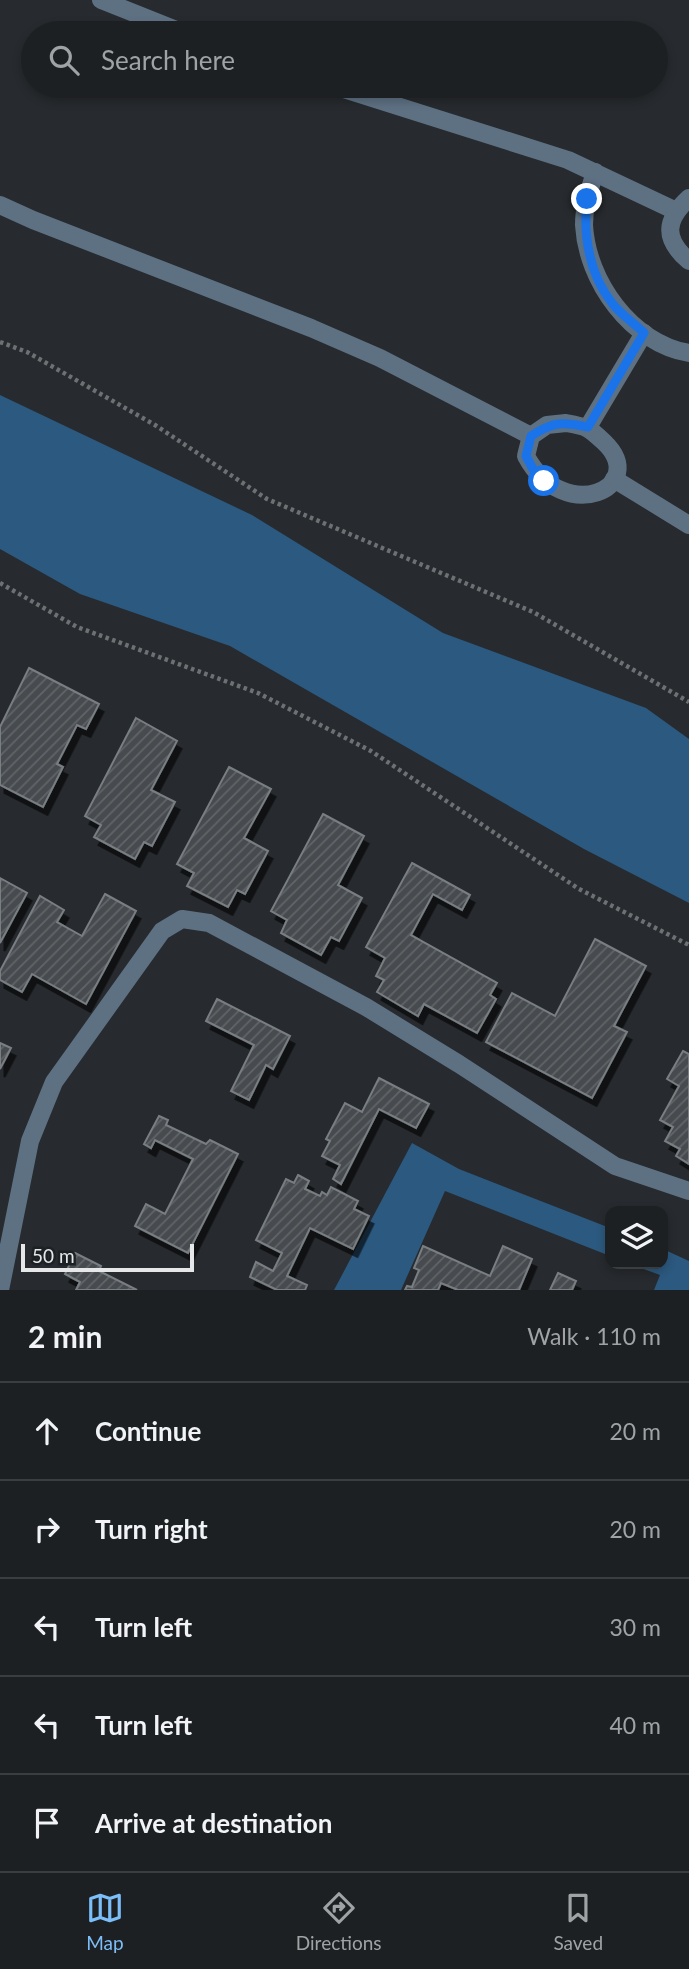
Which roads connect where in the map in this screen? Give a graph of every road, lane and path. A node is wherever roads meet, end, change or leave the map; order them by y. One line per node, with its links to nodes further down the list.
1 (101, 0): 2 (lane)
2 (154, 21)
3 (372, 98): 4 (lane)
4 (595, 172): 5 (lane); 8 (lane)
5 (682, 204): 7 (lane)
6 (0, 205): 12 (lane)
7 (689, 261)
8 (644, 333): 10 (lane); 11 (lane)
9 (0, 342): 16 (path)
10 (689, 353)
11 (588, 427): 12 (lane); 13 (lane)
12 (531, 436): 13 (lane)
13 (614, 479): 14 (lane)
14 (689, 524)
15 (0, 583): 17 (path)
16 (689, 702)
17 (689, 945)
18 (689, 1191): 19 (lane)
19 (0, 1290)

